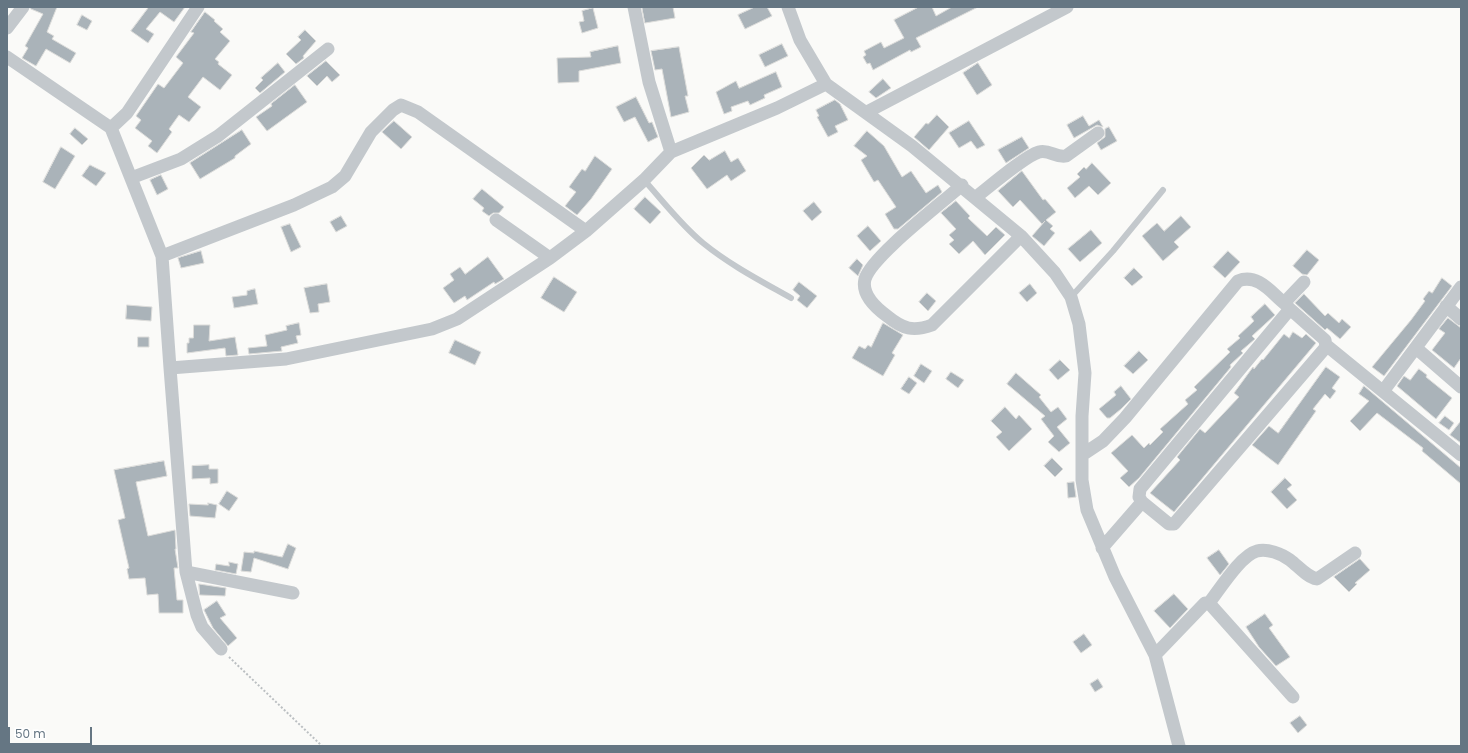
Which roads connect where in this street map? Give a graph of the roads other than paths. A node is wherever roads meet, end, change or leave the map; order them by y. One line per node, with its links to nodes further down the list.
1 (23, 7): 6 (street)
2 (198, 7): 11 (street)
3 (634, 7): 13 (street)
4 (788, 7): 9 (street)
5 (1067, 7): 10 (street)
6 (7, 28)
7 (328, 49): 14 (street)
8 (7, 57): 11 (street)
9 (826, 84): 10 (street); 13 (street)
10 (867, 112): 16 (street)
11 (111, 128): 14 (street)
12 (1098, 133): 18 (street)
13 (671, 152): 15 (street)
14 (131, 178): 22 (street)
15 (644, 180): 20 (street); 26 (lane)
16 (962, 185): 18 (street); 21 (street)
17 (1162, 190): 27 (lane)
18 (976, 197): 21 (street)
19 (496, 220): 23 (street)
20 (586, 231): 22 (street); 23 (street)
21 (1021, 236): 27 (street)
22 (162, 256): 33 (street)
23 (550, 258): 33 (street)
24 (1304, 282): 28 (street)
25 (1461, 287): 29 (street)
26 (791, 298)
27 (1071, 298): 36 (street)
28 (1287, 306): 31 (street); 36 (street); 38 (street)
29 (1446, 306): 30 (street); 32 (street)
30 (1461, 319)
31 (1326, 344): 35 (street); 38 (street)
32 (1416, 348): 34 (street); 35 (street)
33 (170, 368): 41 (street)
34 (1461, 387)
35 (1384, 390): 37 (street)
36 (1082, 455): 39 (street)
37 (1461, 455)
38 (1142, 502): 39 (street)
39 (1102, 548): 45 (street)
40 (1354, 553): 43 (street)
41 (186, 572): 42 (street); 44 (street)
42 (293, 593)
43 (1209, 603): 45 (street); 46 (street)
44 (221, 649)
45 (1155, 655): 47 (street)
46 (1293, 697)
47 (1179, 746)

